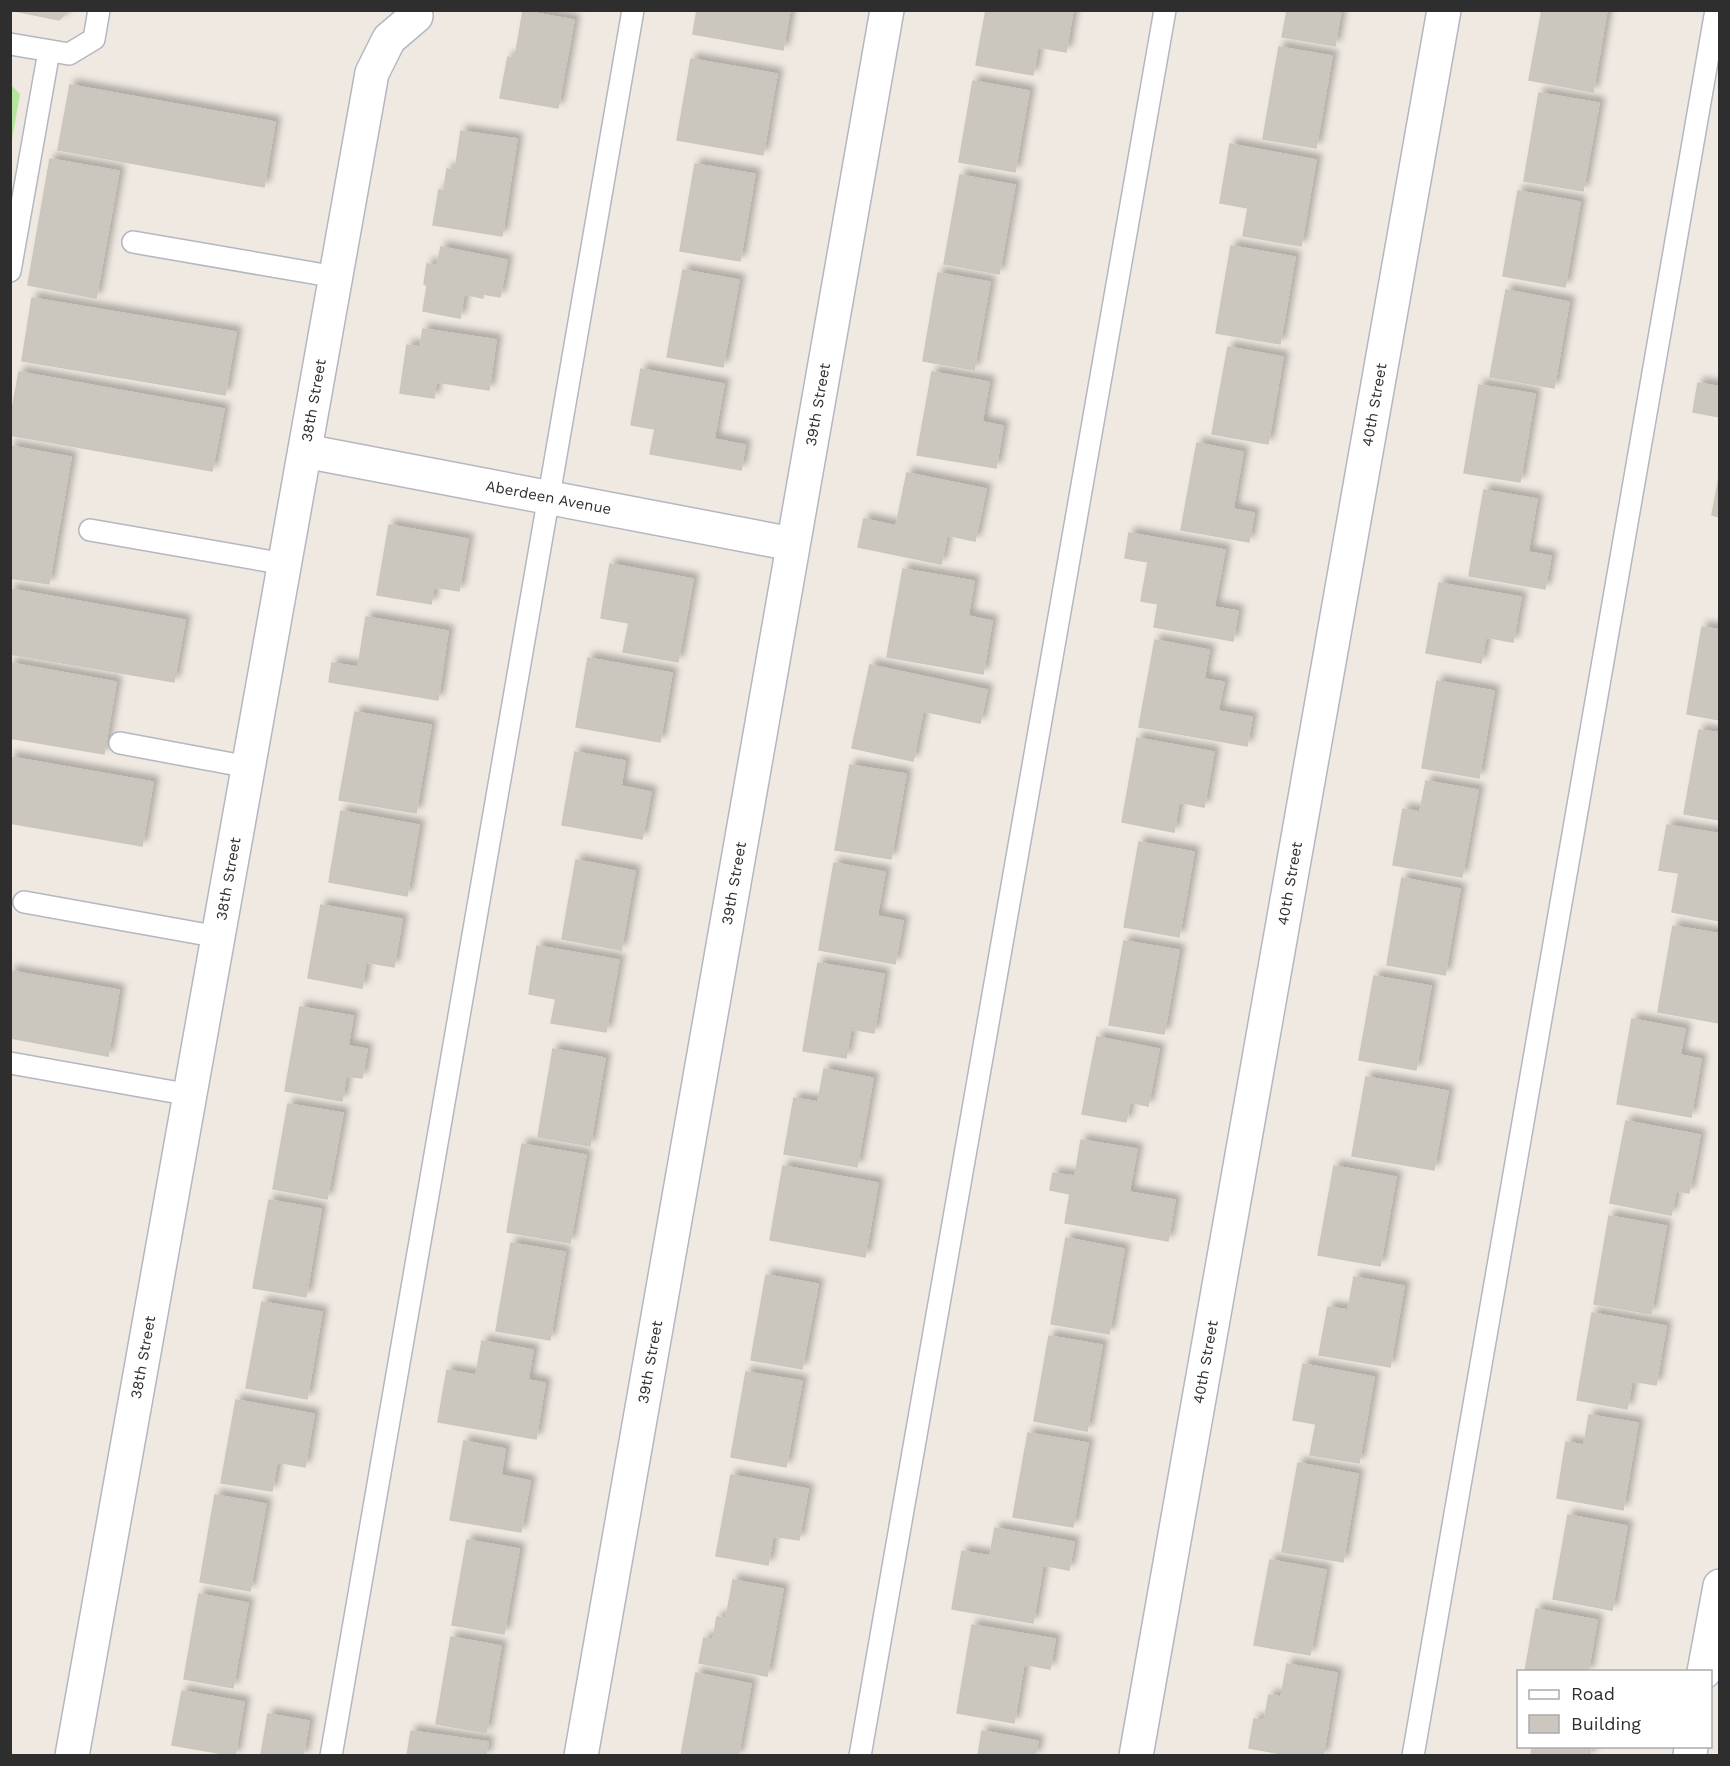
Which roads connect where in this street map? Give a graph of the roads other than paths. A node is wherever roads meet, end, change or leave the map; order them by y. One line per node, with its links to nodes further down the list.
1 (99, 10): 9 (lane)
2 (633, 10): 14 (lane)
3 (887, 10): 16 (street, 39th Street)
4 (1165, 10): 29 (lane)
5 (1444, 10): 30 (street, 40th Street)
6 (1716, 10): 31 (lane)
7 (416, 16): 12 (street, 38th Street)
8 (10, 44): 9 (lane)
9 (49, 51): 11 (lane)
10 (132, 243): 12 (lane)
11 (10, 271)
12 (336, 277): 13 (street, 38th Street)
13 (305, 451): 14 (street, Aberdeen Avenue); 17 (street, 38th Street)
14 (548, 498): 16 (street, Aberdeen Avenue); 27 (lane)
15 (90, 530): 17 (lane)
16 (792, 544): 28 (street, 39th Street)
17 (285, 564): 19 (street, 38th Street)
18 (120, 743): 19 (lane)
19 (249, 767): 21 (street, 38th Street)
20 (24, 902): 21 (lane)
21 (219, 937): 23 (street, 38th Street)
22 (10, 1063): 23 (lane)
23 (191, 1095): 26 (street, 38th Street)
24 (1719, 1586): 25 (street)
25 (1704, 1670)
26 (72, 1755)
27 (331, 1755)
28 (581, 1755)
29 (860, 1755)
30 (1136, 1755)
31 (1413, 1755)

